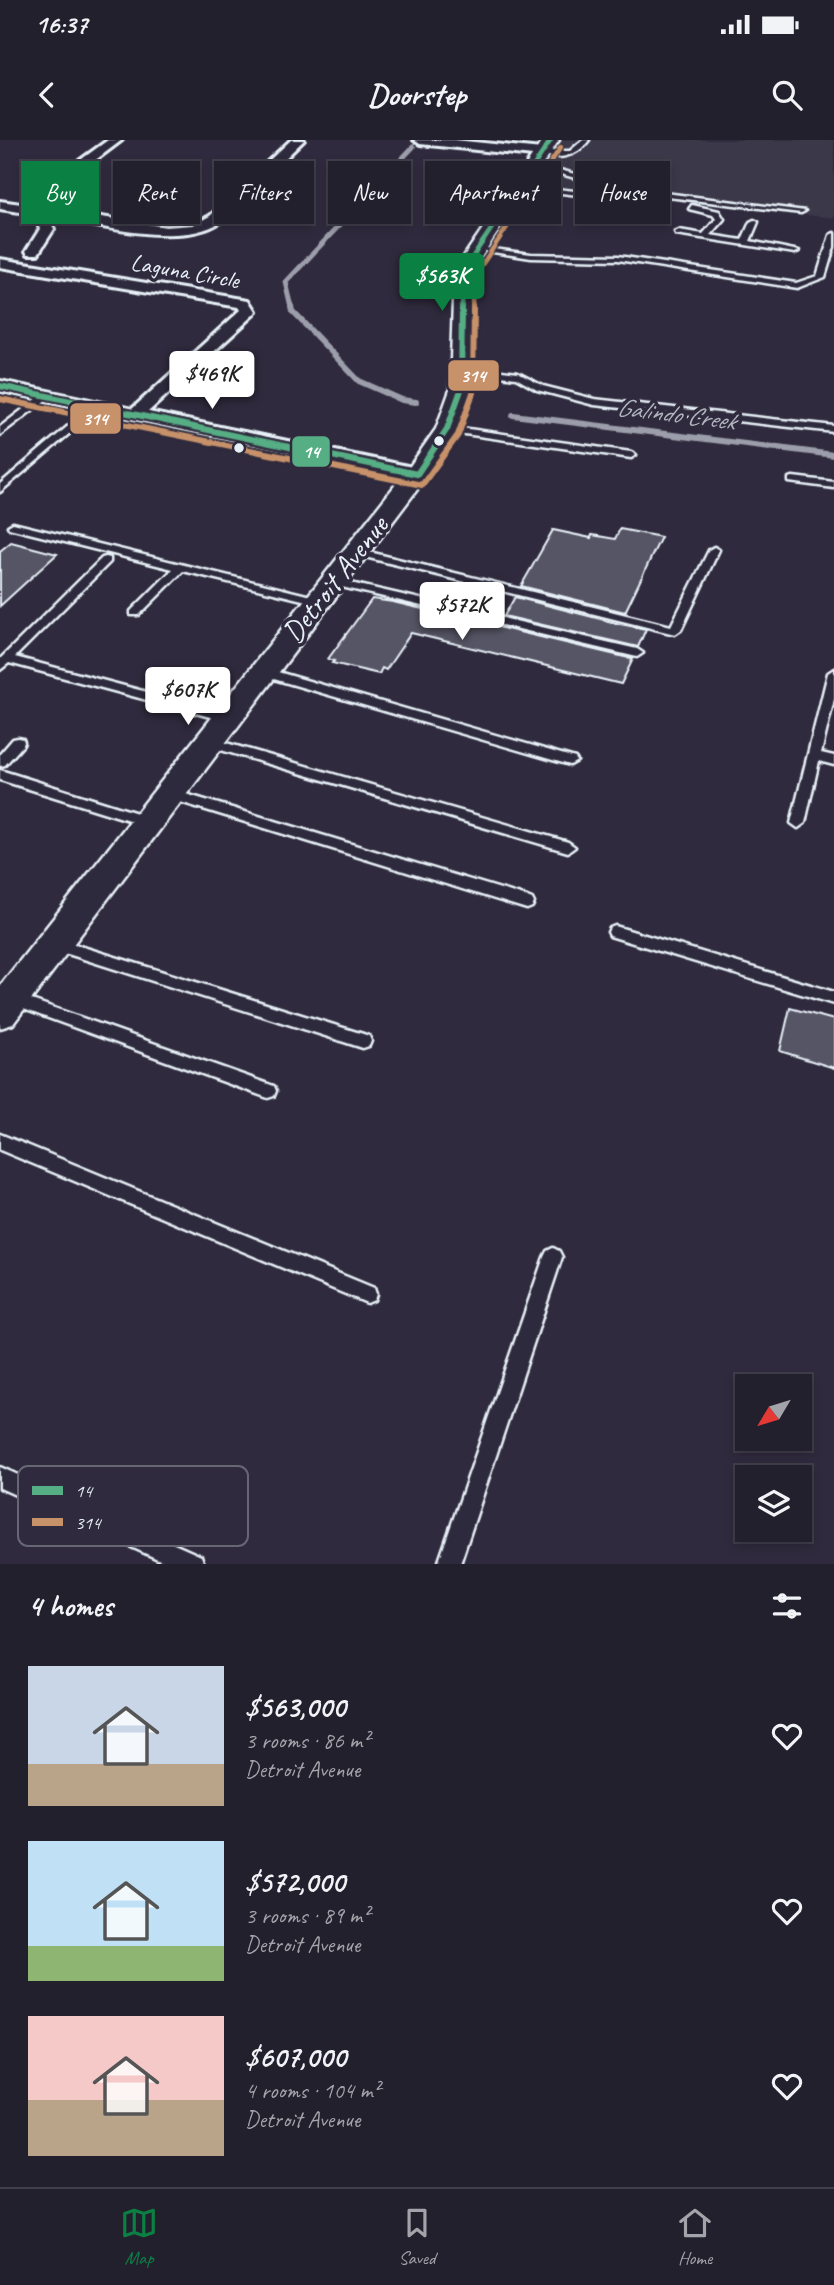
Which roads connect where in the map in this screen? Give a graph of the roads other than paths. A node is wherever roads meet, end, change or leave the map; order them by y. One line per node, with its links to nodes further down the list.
1 (116, 140): 6 (street)
2 (298, 140): 11 (street)
3 (420, 140): 5 (street)
4 (586, 140): 5 (lane)
5 (542, 153): 10 (lane)
6 (87, 161)
7 (561, 192): 17 (lane)
8 (0, 205): 9 (street)
9 (21, 208)
10 (801, 211)
11 (99, 221)
12 (754, 222): 18 (lane)
13 (44, 224): 20 (street)
14 (495, 224): 19 (street, Detroit Avenue)
15 (678, 232): 17 (lane)
16 (834, 235): 19 (lane)
17 (705, 236): 18 (lane)
18 (745, 243): 21 (lane)
19 (478, 249): 23 (street, Detroit Avenue)
20 (33, 251)
21 (795, 251)
22 (0, 263): 27 (street, Laguna Circle)
23 (461, 369): 28 (street, Detroit Avenue); 29 (lane)
24 (0, 386): 25 (street)
25 (46, 396): 26 (street); 30 (lane)
26 (97, 406): 27 (street); 35 (lane)
27 (136, 414): 32 (street)
28 (447, 429): 31 (lane); 32 (street, Detroit Avenue)
29 (834, 429)
30 (0, 432)
31 (631, 455)
32 (417, 474): 38 (street, Detroit Avenue)
33 (793, 480): 34 (lane)
34 (834, 485)
35 (0, 489)
36 (13, 526): 40 (lane)
37 (714, 550): 38 (lane)
38 (357, 552): 41 (street, Detroit Avenue)
39 (106, 560): 44 (lane)
40 (181, 567): 41 (lane); 42 (lane)
41 (326, 591): 43 (lane); 45 (street, Detroit Avenue)
42 (135, 613)
43 (637, 653)
44 (4, 663): 47 (lane)
45 (264, 672): 47 (street, Detroit Avenue); 51 (lane)
46 (834, 673): 50 (lane)
47 (229, 718): 49 (street, Detroit Avenue)
48 (18, 742): 53 (lane)
49 (209, 742): 55 (street, Detroit Avenue); 58 (lane)
50 (814, 755): 52 (lane); 57 (lane)
51 (570, 761)
52 (834, 761)
53 (0, 762)
54 (0, 775): 56 (lane)
55 (169, 794): 56 (street, Detroit Avenue); 59 (lane)
56 (148, 821): 61 (street, Detroit Avenue)
57 (798, 823)
58 (568, 847)
59 (527, 903)
60 (615, 932): 62 (lane)
61 (54, 943): 63 (street, Detroit Avenue); 64 (lane)
62 (834, 998)
63 (6, 1006): 65 (lane)
64 (363, 1041)
65 (268, 1091)
66 (0, 1142): 68 (lane)
67 (553, 1257): 73 (lane)
68 (367, 1294)
69 (0, 1477): 70 (lane)
70 (18, 1485)
71 (153, 1546): 72 (lane)
72 (193, 1564)
73 (449, 1564)

